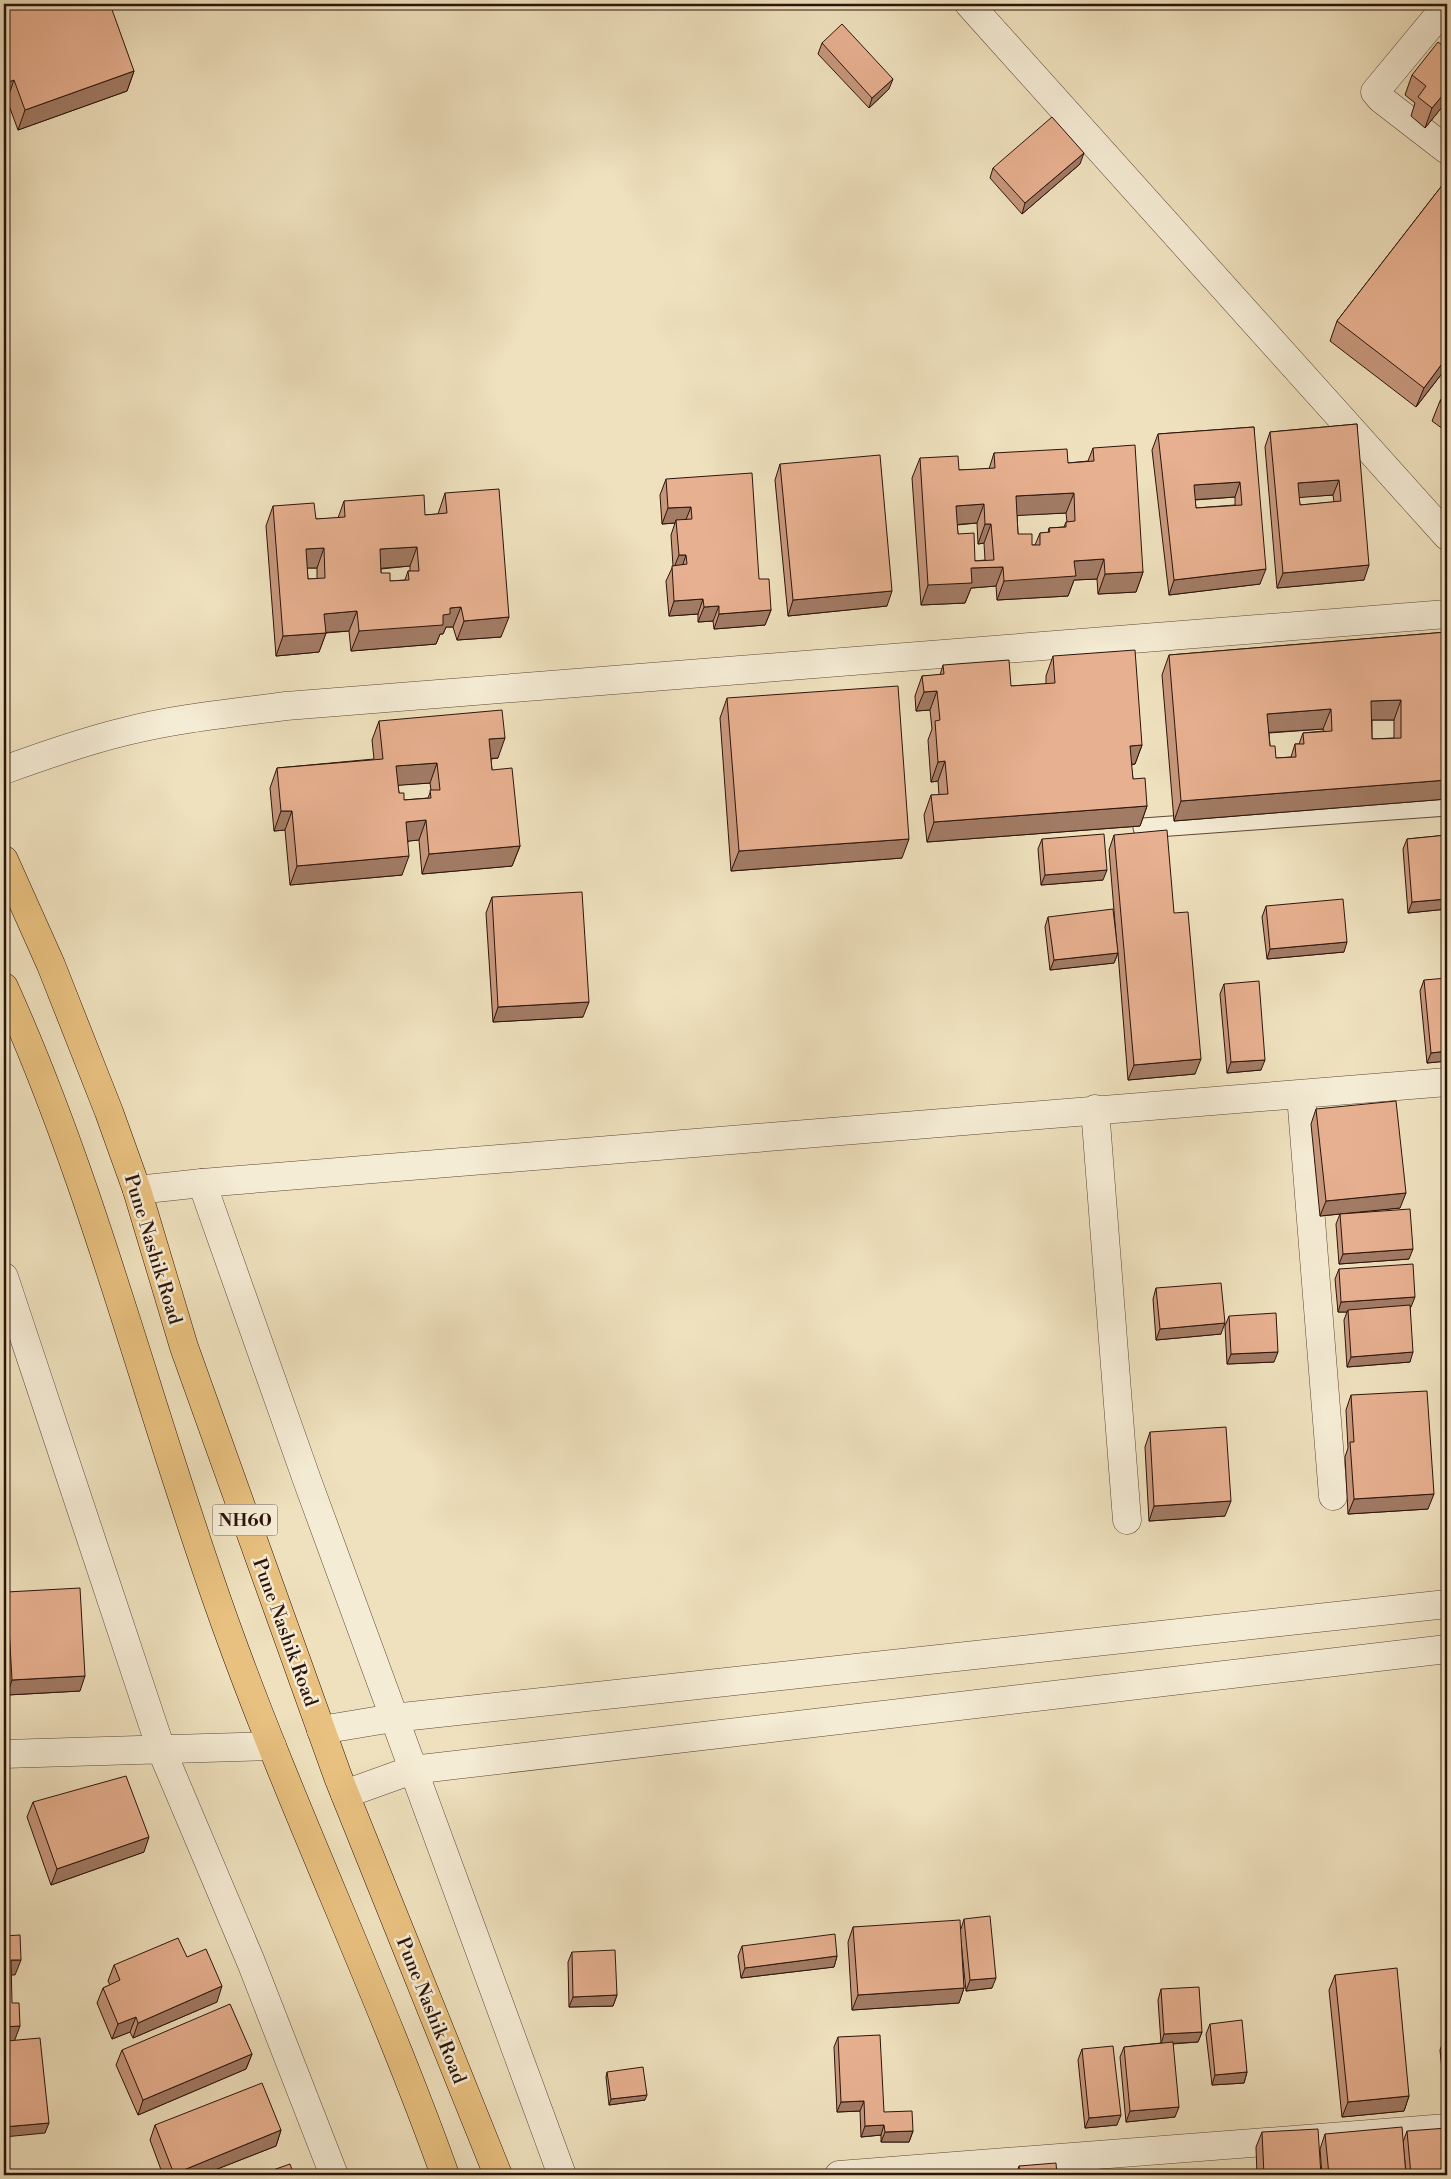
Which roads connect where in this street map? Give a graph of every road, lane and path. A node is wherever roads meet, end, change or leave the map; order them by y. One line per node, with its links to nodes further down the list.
1 (969, 4): 4 (street)
2 (1447, 5): 3 (street)
3 (1447, 150)
4 (1447, 536)
5 (1447, 614): 6 (street)
6 (4, 770)
7 (1447, 806): 8 (lane)
8 (1142, 828)
9 (4, 860): 15 (highway, Pune Nashik Road / NH60)
10 (4, 987): 23 (highway, NH60)
11 (1447, 1082): 12 (street)
12 (1301, 1096): 13 (street); 17 (street)
13 (1095, 1109): 14 (street); 18 (street)
14 (202, 1183): 15 (street); 21 (street)
15 (137, 1190): 22 (highway, Pune Nashik Road / NH60)
16 (4, 1277): 24 (street)
17 (1332, 1496)
18 (1127, 1520)
19 (1447, 1604): 21 (street)
20 (1447, 1650): 26 (street)
21 (393, 1718): 22 (street); 26 (street)
22 (321, 1730): 27 (highway, Pune Nashik Road / NH60)
23 (272, 1746): 24 (street); 30 (highway, NH60)
24 (161, 1749): 25 (street); 29 (street)
25 (4, 1754)
26 (412, 1770): 27 (street); 32 (street)
27 (345, 1794): 31 (highway, Pune Nashik Road / NH60)
28 (1447, 2128): 33 (street)
29 (334, 2175)
30 (445, 2175)
31 (498, 2175)
32 (562, 2175)
33 (838, 2175)

